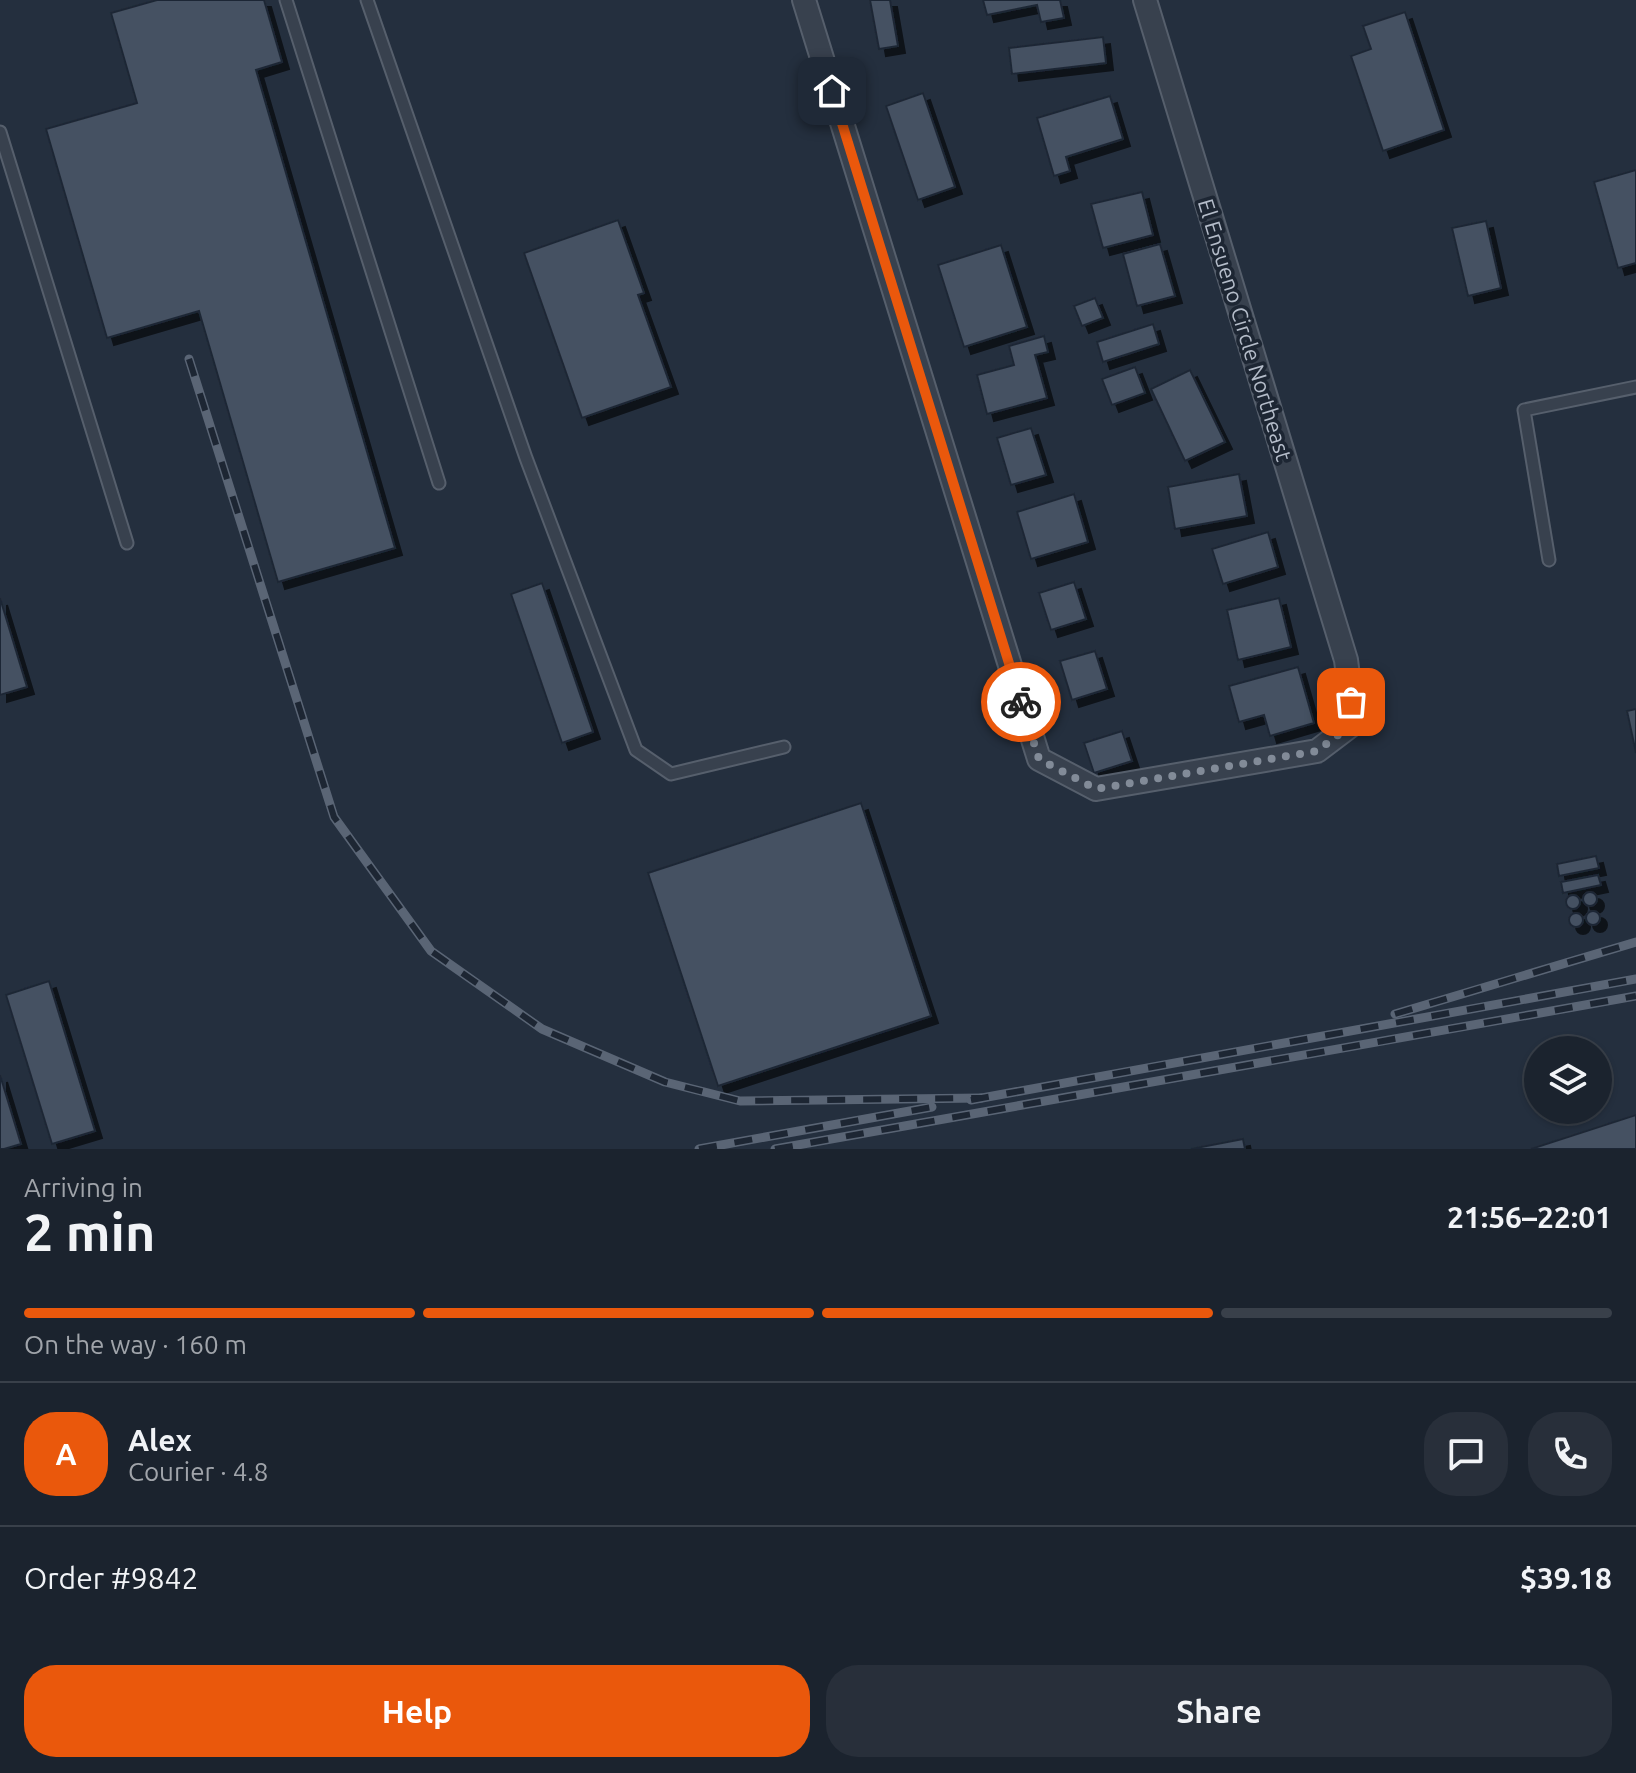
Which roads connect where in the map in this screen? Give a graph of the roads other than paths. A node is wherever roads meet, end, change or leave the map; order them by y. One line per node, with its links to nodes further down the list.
1 (286, 0): 7 (lane)
2 (367, 0): 10 (lane)
3 (804, 0): 4 (street, El Ensueno Circle Northeast)
4 (1145, 0)
5 (0, 132): 8 (lane)
6 (1636, 387): 9 (lane)
7 (439, 483)
8 (127, 543)
9 (1549, 560)
10 (784, 747)

